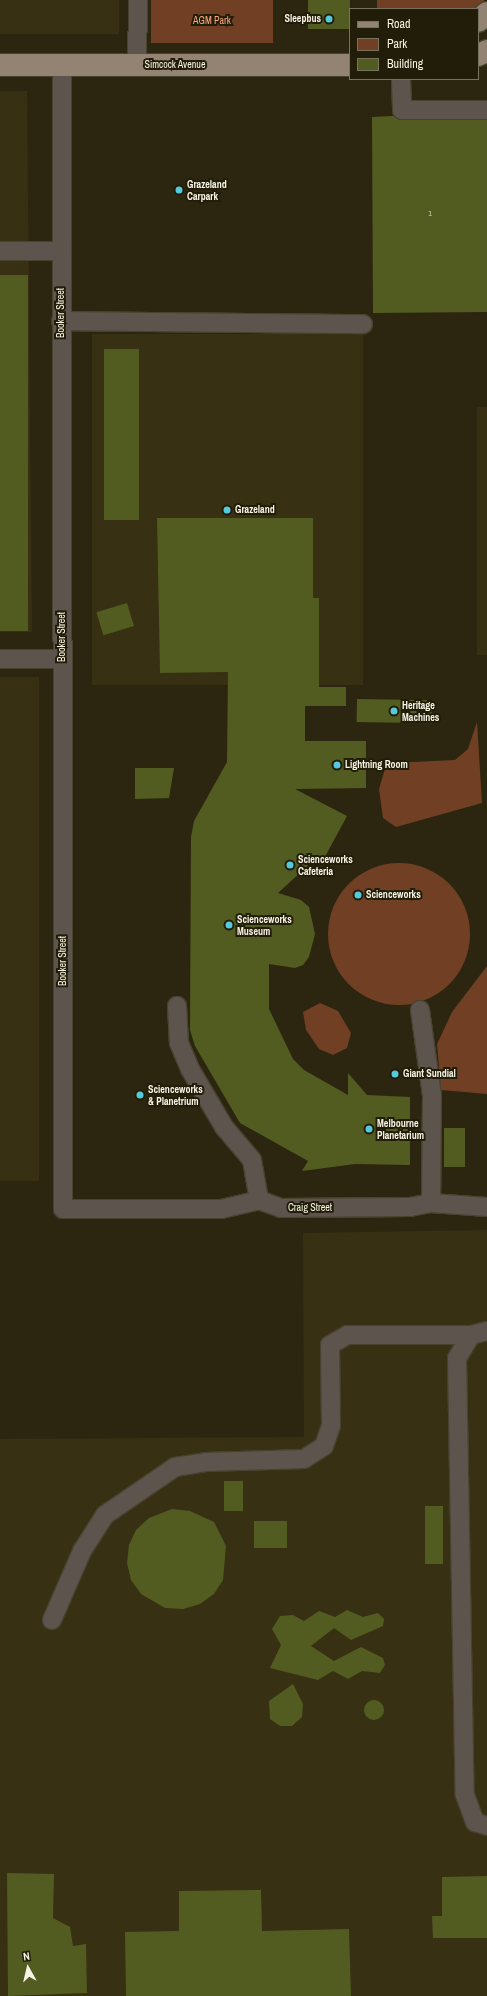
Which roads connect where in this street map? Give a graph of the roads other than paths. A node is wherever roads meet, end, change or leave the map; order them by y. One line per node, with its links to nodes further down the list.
1 (138, 0): 6 (street)
2 (487, 13): 3 (main road)
3 (479, 20)
4 (0, 65): 5 (main road, Simcock Avenue)
5 (62, 65): 6 (main road, Simcock Avenue); 11 (street, Booker Street)
6 (137, 65): 7 (main road, Simcock Avenue)
7 (349, 65)
8 (401, 80): 9 (street)
9 (487, 110)
10 (0, 251): 11 (street)
11 (61, 251): 12 (street, Booker Street)
12 (61, 321): 13 (street); 15 (street, Booker Street)
13 (363, 324)
14 (0, 659): 15 (street)
15 (62, 659): 18 (street, Booker Street)
16 (177, 1006): 18 (street)
17 (420, 1010): 19 (street)
18 (258, 1200): 19 (street, Craig Street)
19 (431, 1203): 20 (street, Craig Street)
20 (487, 1207)
21 (479, 1333): 22 (street); 23 (street)
22 (52, 1620)
23 (487, 1826)

